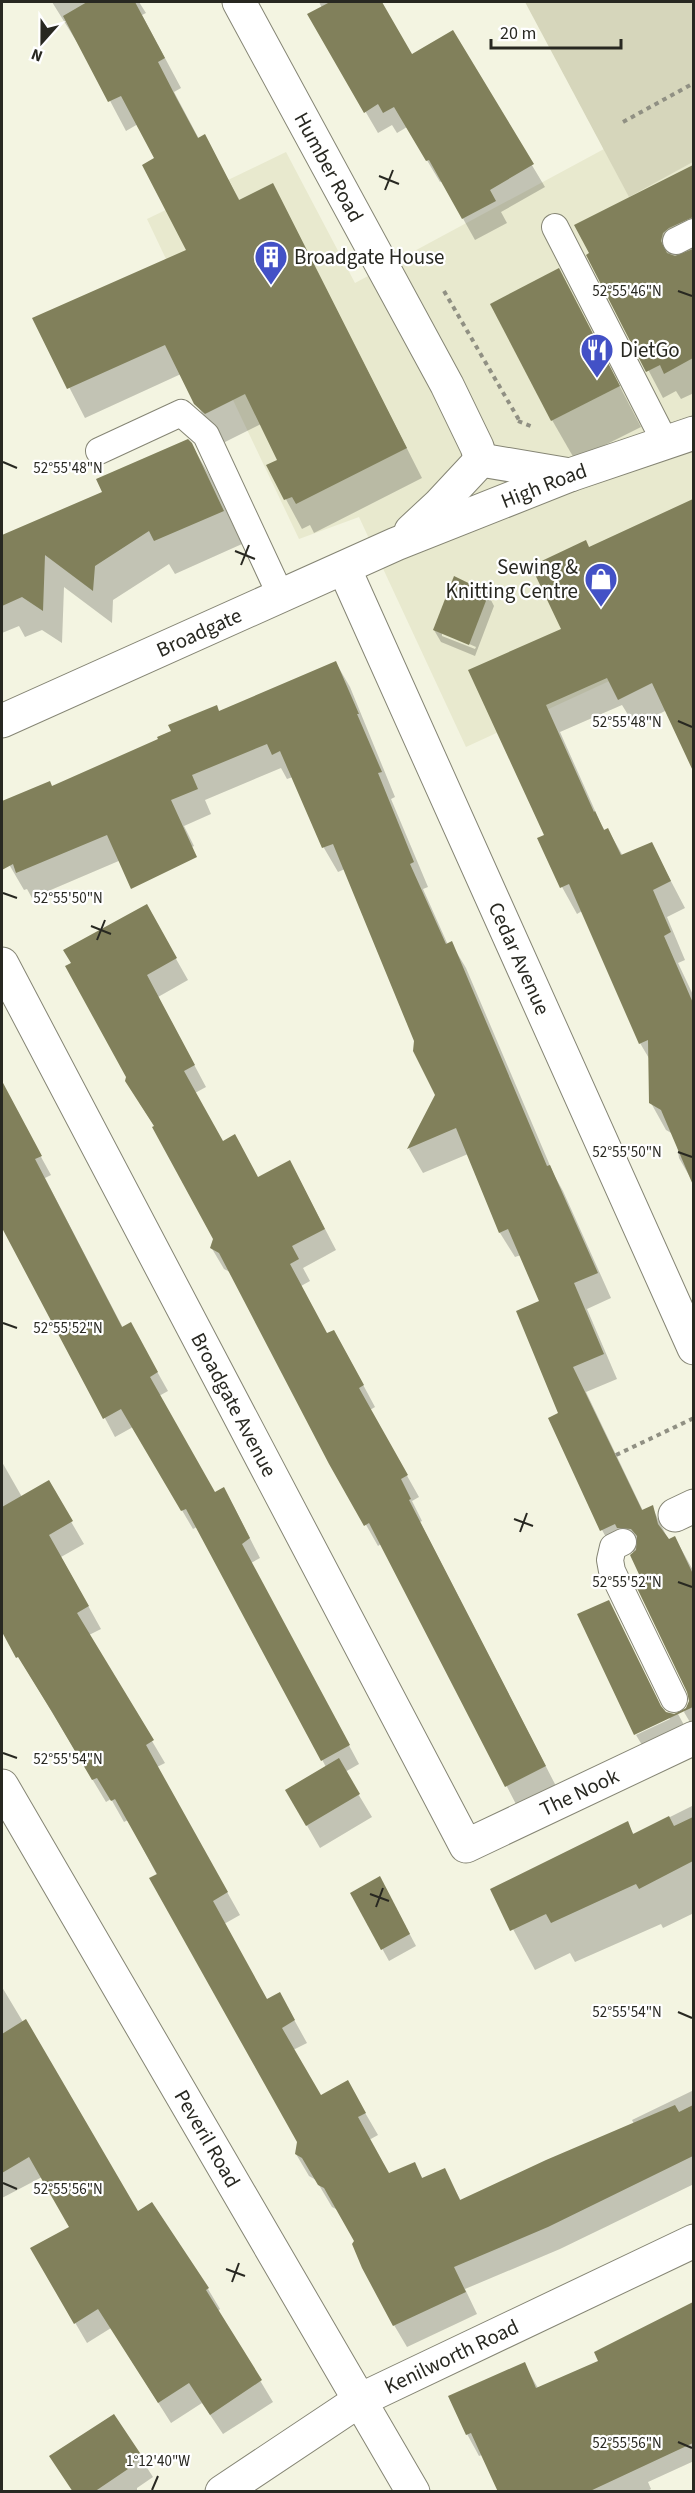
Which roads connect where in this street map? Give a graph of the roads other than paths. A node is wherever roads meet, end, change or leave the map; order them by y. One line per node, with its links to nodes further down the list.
1 (239, 2): 5 (street, Humber Road)
2 (555, 227): 3 (lane)
3 (679, 438): 6 (street, High Road)
4 (99, 451): 9 (lane)
5 (481, 460): 6 (street); 7 (street)
6 (570, 474): 7 (street, High Road)
7 (396, 544): 8 (street, Broadgate)
8 (344, 568): 9 (street, Broadgate); 12 (street, Cedar Avenue)
9 (281, 596): 10 (street, Broadgate)
10 (2, 721)
11 (2, 964): 17 (street, Broadgate Avenue)
12 (693, 1348)
13 (623, 1542): 14 (lane)
14 (674, 1699)
15 (693, 1738): 17 (street, The Nook)
16 (2, 1786): 19 (street, Peveril Road)
17 (466, 1846)
18 (693, 2241): 19 (street, Kenilworth Road)
19 (360, 2400): 20 (street, Kenilworth Road); 21 (street, Peveril Road)
20 (222, 2492)
21 (413, 2492)

